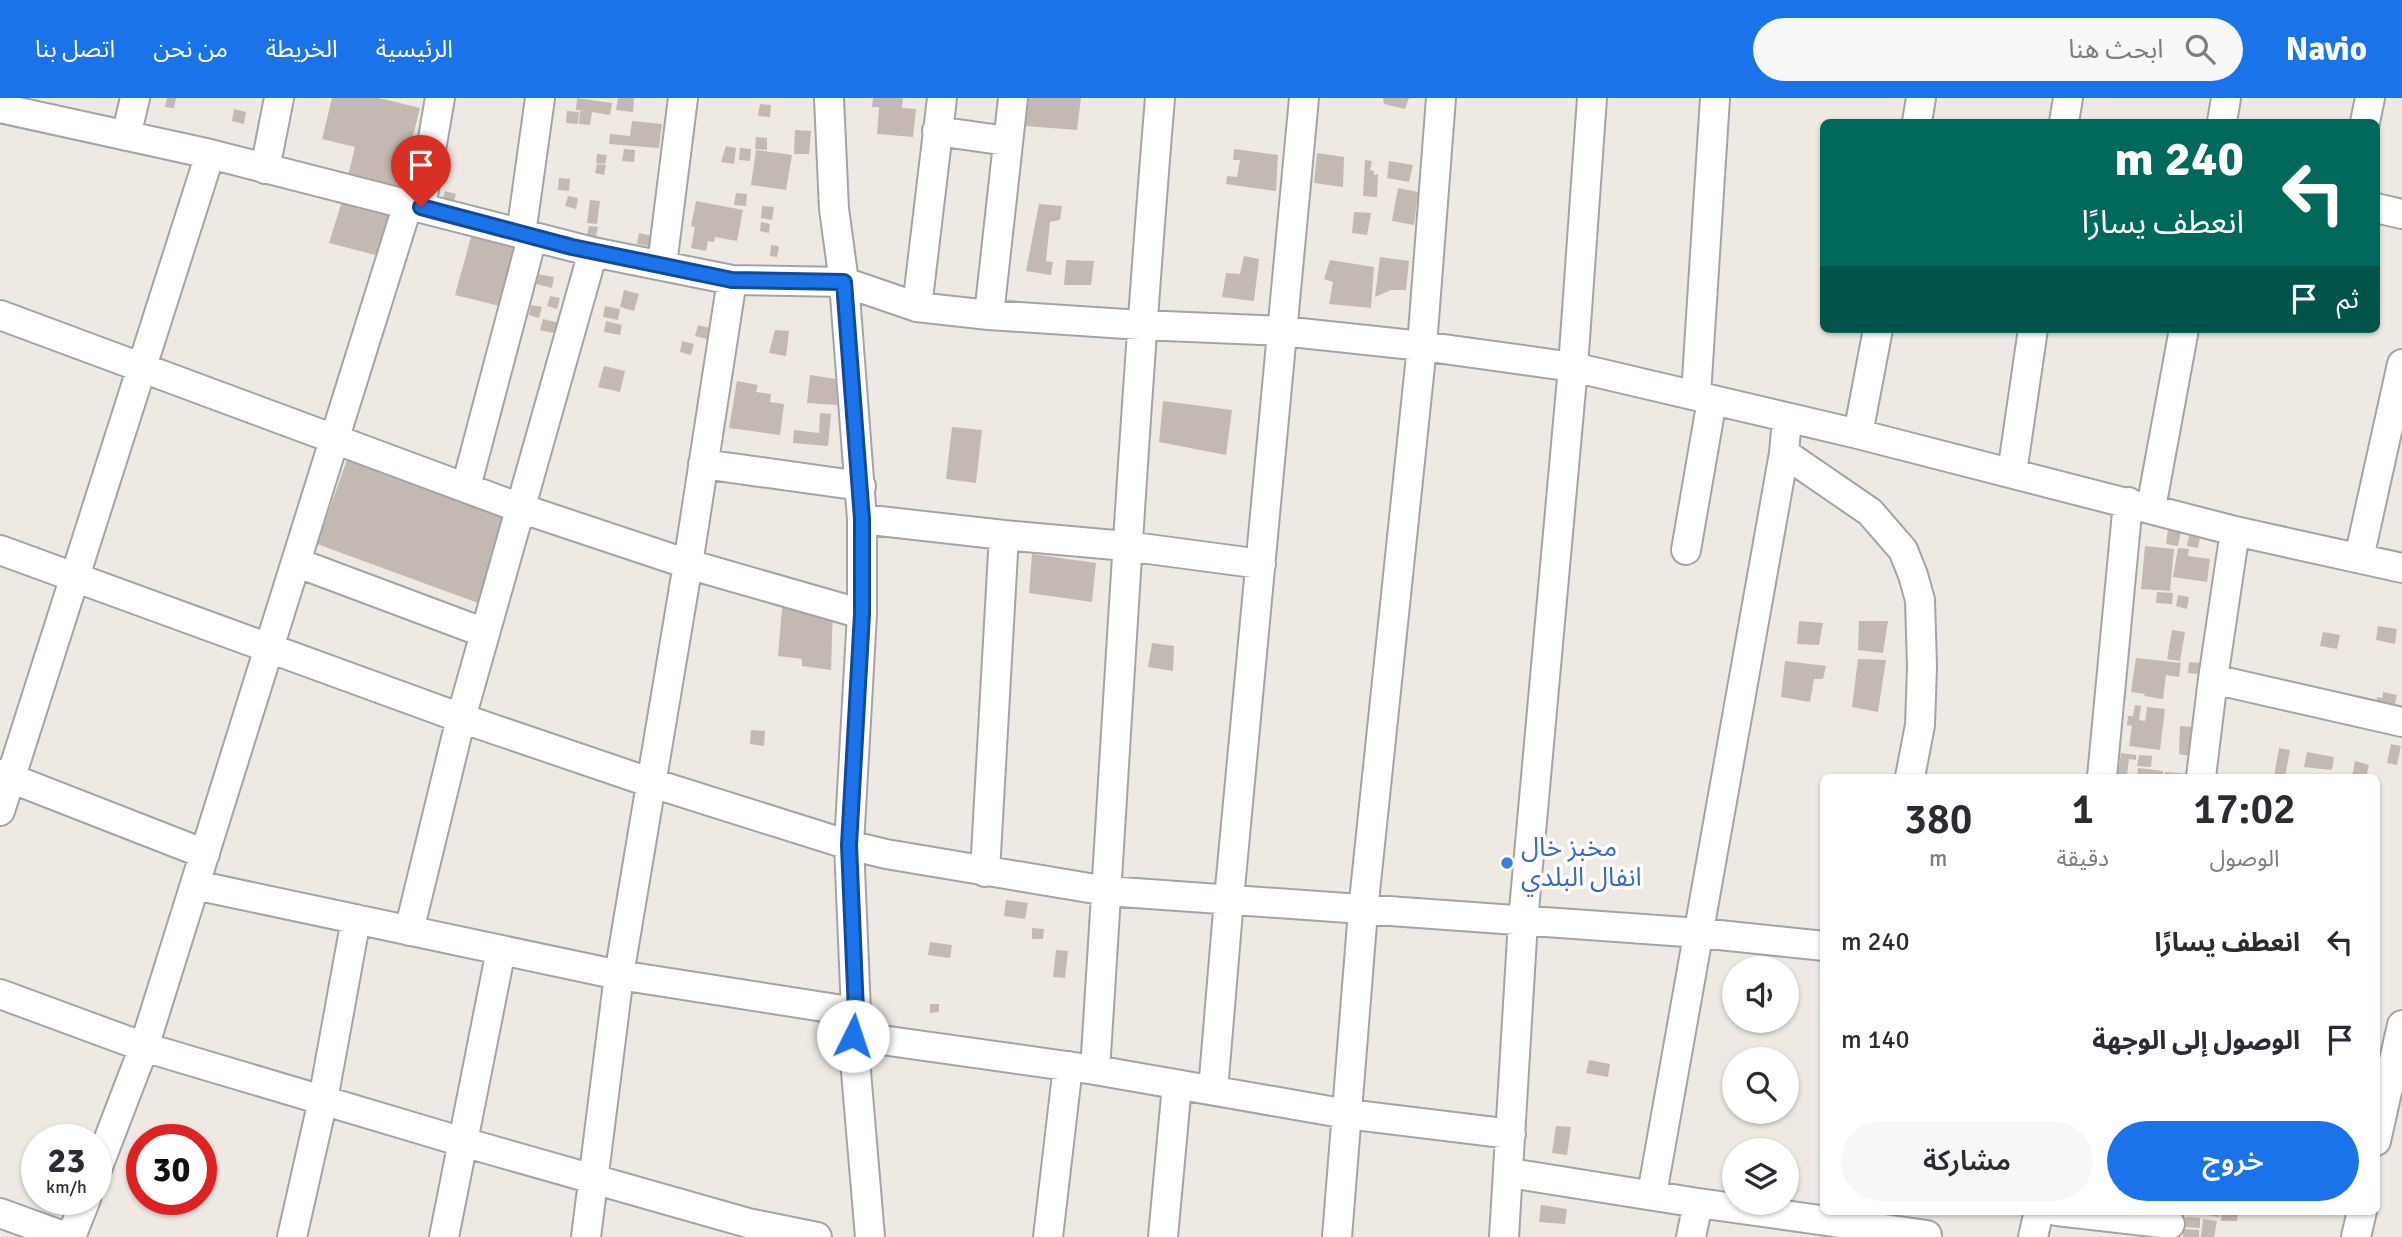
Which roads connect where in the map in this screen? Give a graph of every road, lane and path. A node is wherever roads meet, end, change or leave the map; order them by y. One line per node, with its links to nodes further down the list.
1 (2, 98): 19 (street)
2 (135, 98): 25 (street)
3 (279, 98): 28 (street)
4 (440, 98): 29 (street)
5 (540, 98): 32 (street)
6 (683, 98): 34 (street)
7 (829, 98): 36 (street)
8 (942, 98): 24 (street)
9 (1013, 98): 26 (street)
10 (1160, 98): 40 (street)
11 (1304, 98): 41 (street)
12 (1441, 98): 45 (street)
13 (1592, 98): 48 (street)
14 (1714, 98): 49 (street)
15 (1921, 98): 20 (street)
16 (2068, 98): 21 (street)
17 (2226, 98): 22 (street)
18 (2370, 98): 23 (street)
19 (0, 106): 25 (street)
20 (1918, 119)
21 (2064, 119)
22 (2222, 119)
23 (2366, 119)
24 (937, 131): 26 (street); 37 (street)
25 (126, 136): 27 (street)
26 (1007, 141): 39 (street)
27 (210, 154): 28 (street); 47 (street)
28 (265, 169): 29 (street)
29 (415, 206): 32 (street); 52 (street)
30 (2380, 209): 31 (street)
31 (2402, 214)
32 (526, 236): 33 (street); 57 (street)
33 (593, 252): 34 (street); 59 (street)
34 (662, 265): 35 (street)
35 (732, 280): 36 (street); 54 (street)
36 (844, 282): 37 (street); 56 (street)
37 (917, 307): 39 (street)
38 (0, 315): 47 (street)
39 (989, 315): 40 (street)
40 (1141, 325): 41 (street); 63 (street)
41 (1282, 331): 45 (street); 69 (street)
42 (1877, 333): 51 (street)
43 (2033, 333): 55 (street)
44 (2183, 333): 58 (street)
45 (1422, 346): 48 (street); 90 (street)
46 (2402, 364): 66 (street)
47 (141, 367): 52 (street); 71 (street)
48 (1573, 368): 49 (street); 92 (street)
49 (1704, 398): 50 (street); 65 (street)
50 (1787, 419): 51 (street); 53 (street)
51 (1858, 434): 55 (street)
52 (336, 441): 57 (street); 67 (street)
53 (1784, 453): 78 (street); 94 (street)
54 (703, 464): 56 (street); 68 (street)
55 (2012, 473): 58 (street)
56 (860, 486): 60 (street)
57 (466, 487): 59 (street)
58 (2139, 505): 61 (street); 79 (street)
59 (520, 508): 68 (street); 73 (street)
60 (862, 519): 62 (street); 72 (street)
61 (2235, 531): 66 (street); 75 (street)
62 (1004, 535): 63 (street); 86 (street)
63 (1126, 546): 69 (street); 88 (street)
64 (0, 550): 71 (street)
65 (1686, 550)
66 (2359, 558): 70 (street)
67 (298, 563): 73 (street); 74 (street)
68 (688, 564): 72 (street); 82 (street)
69 (1261, 564): 89 (street)
70 (2402, 568)
71 (74, 577): 74 (street); 81 (street)
72 (862, 614): 84 (street)
73 (485, 633): 76 (street)
74 (270, 649): 76 (street); 85 (street)
75 (2213, 679): 77 (street); 80 (street)
76 (461, 718): 82 (street); 93 (street)
77 (2402, 722)
78 (1911, 774)
79 (2102, 774)
80 (2201, 774)
81 (5, 776): 83 (street); 85 (street)
82 (649, 782): 84 (street); 97 (street)
83 (0, 810)
84 (849, 845): 86 (street); 99 (street)
85 (205, 854): 87 (street)
86 (985, 872): 88 (street)
87 (195, 885): 91 (street); 101 (street)
88 (1107, 891): 89 (street); 102 (street)
89 (1229, 899): 90 (street); 104 (street)
90 (1363, 911): 92 (street); 106 (street)
91 (356, 919): 93 (street); 105 (street)
92 (1523, 921): 94 (street); 109 (street)
93 (409, 931): 96 (street)
94 (1700, 933): 95 (street); 113 (street)
95 (1820, 946)
96 (501, 950): 97 (street); 110 (street)
97 (619, 975): 99 (street); 112 (street)
98 (0, 994): 101 (street)
99 (854, 1024): 102 (street); 128 (street)
100 (2395, 1034): 107 (street)
101 (144, 1047): 105 (street); 108 (street)
102 (1081, 1068): 103 (street); 129 (street)
103 (1177, 1085): 104 (street); 130 (street)
104 (1213, 1090): 106 (street)
105 (323, 1100): 110 (street); 124 (street)
106 (1347, 1114): 109 (street); 131 (street)
107 (2380, 1118)
108 (112, 1130)
109 (1511, 1134): 111 (street)
110 (463, 1142): 112 (street); 125 (street)
111 (1510, 1173): 113 (street); 132 (street)
112 (593, 1178): 122 (street); 126 (street)
113 (1652, 1195): 114 (street)
114 (1698, 1203): 121 (street); 133 (street)
115 (0, 1213): 123 (street)
116 (79, 1215): 123 (street)
117 (2038, 1215): 134 (street)
118 (2092, 1215): 120 (street)
119 (2361, 1215): 135 (street)
120 (2170, 1224)
121 (1924, 1228)
122 (747, 1230): 127 (street)
123 (69, 1237)
124 (292, 1237)
125 (444, 1237)
126 (586, 1237)
127 (817, 1237)
128 (870, 1237)
129 (1048, 1237)
130 (1163, 1237)
131 (1337, 1237)
132 (1504, 1237)
133 (1691, 1237)
134 (2033, 1237)
135 (2356, 1237)

